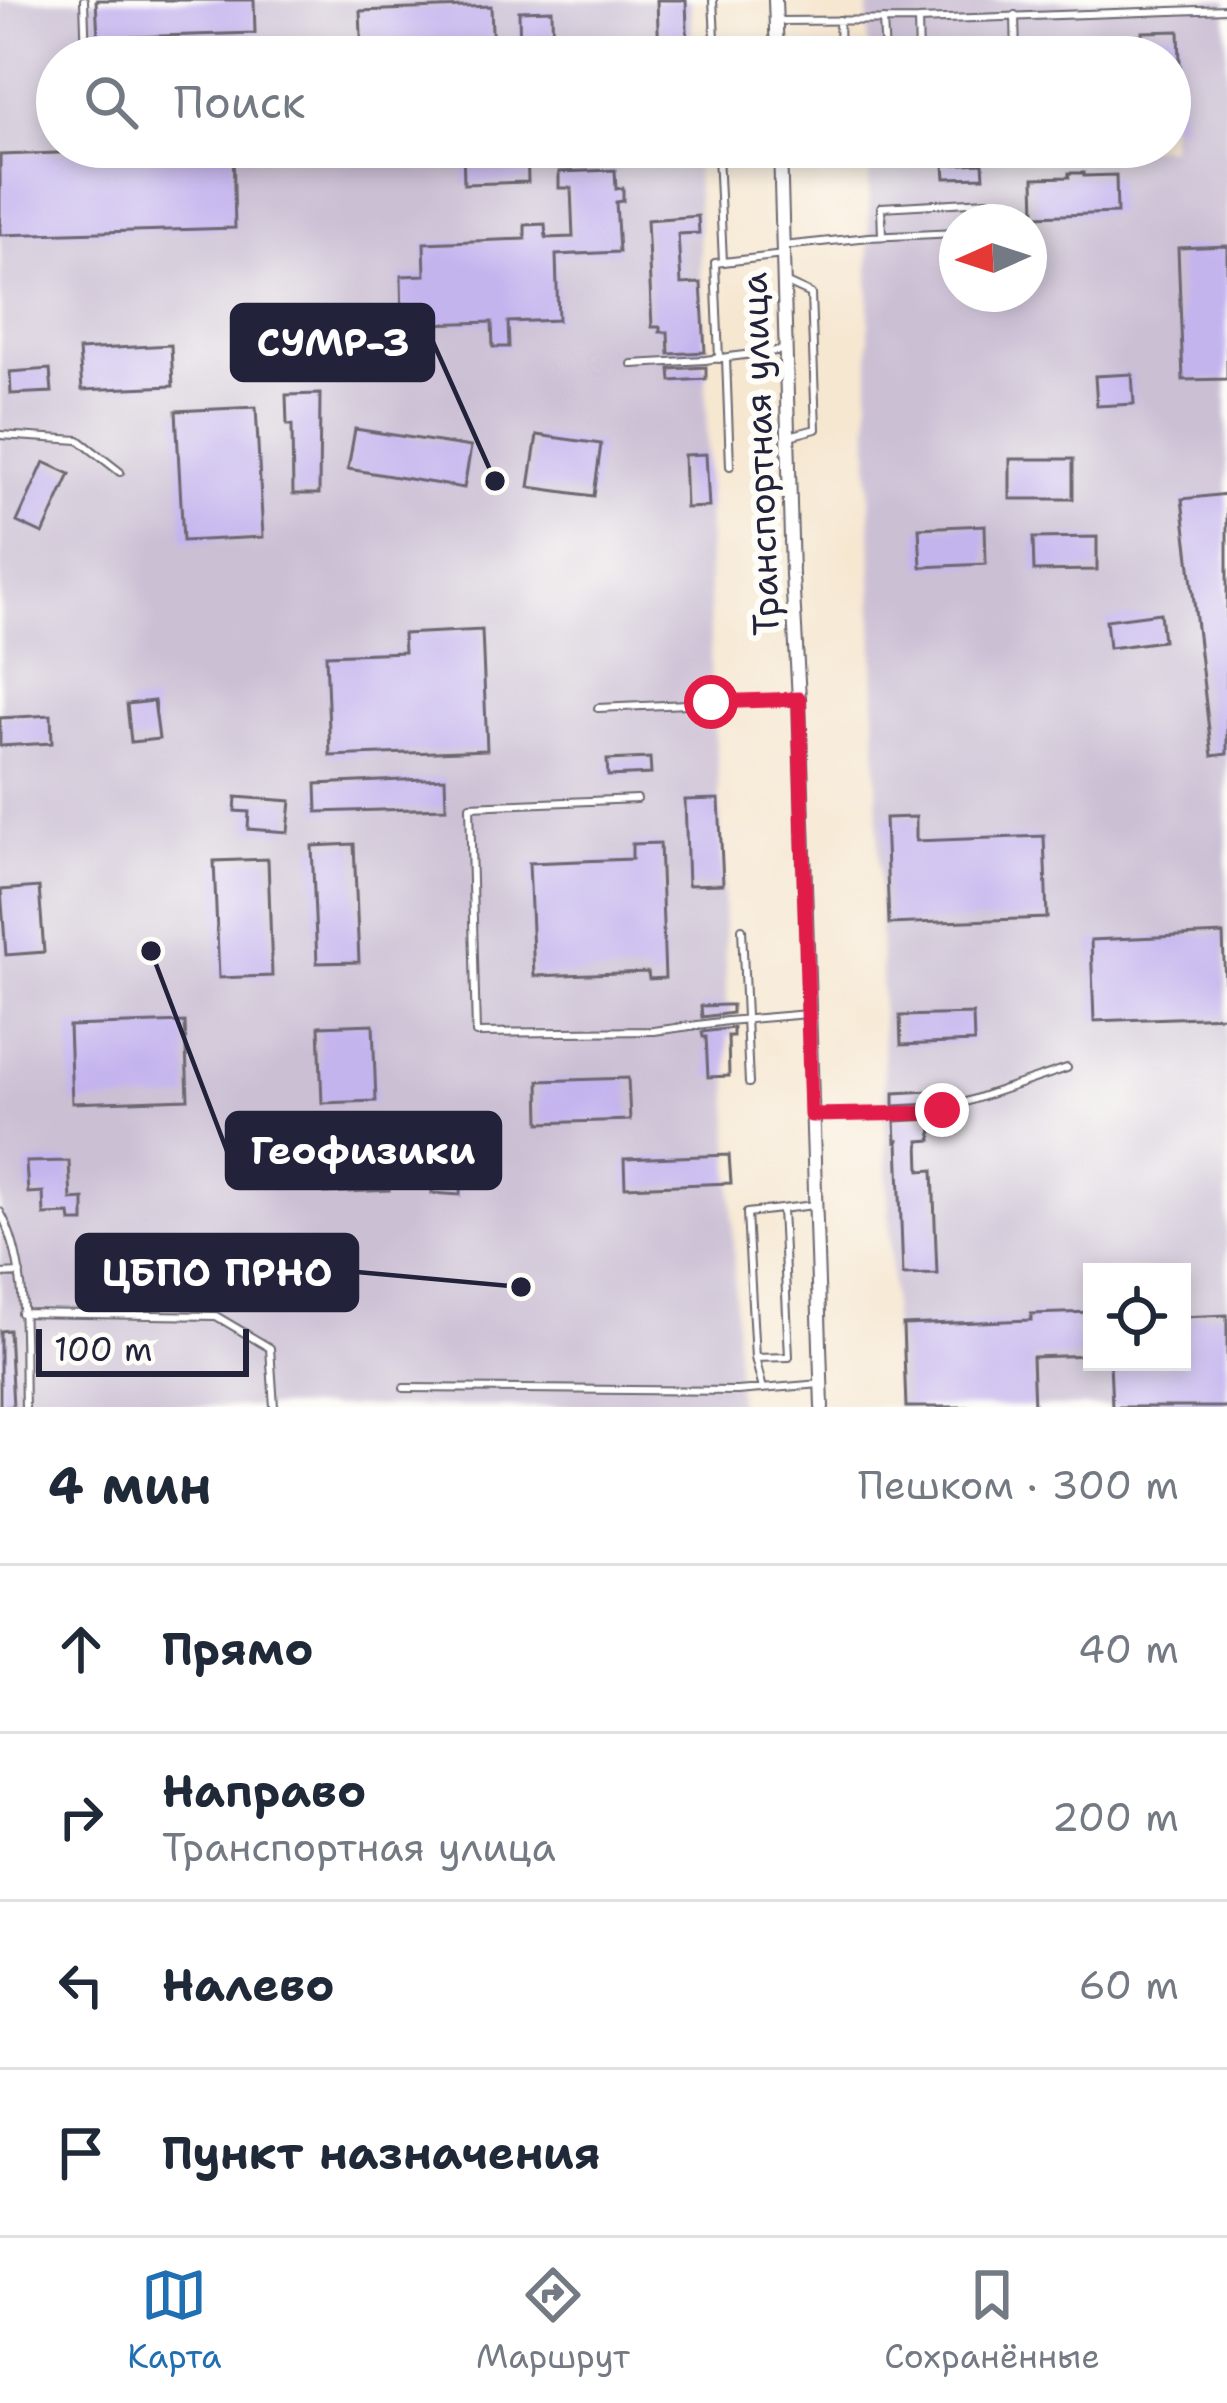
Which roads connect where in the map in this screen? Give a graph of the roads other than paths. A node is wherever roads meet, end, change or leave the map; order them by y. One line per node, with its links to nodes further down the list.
1 (84, 0): 10 (lane)
2 (713, 0): 11 (lane)
3 (775, 0): 6 (street)
4 (1227, 9): 5 (lane)
5 (1016, 15): 9 (lane); 16 (lane)
6 (776, 20): 7 (lane); 12 (street)
7 (838, 20): 8 (lane); 13 (lane)
8 (884, 20): 9 (lane); 14 (lane)
9 (918, 20): 15 (lane)
10 (85, 36)
11 (715, 36)
12 (776, 36)
13 (839, 36)
14 (884, 36)
15 (919, 36)
16 (1016, 36)
17 (719, 168): 23 (lane)
18 (781, 168): 22 (street, Транспортная улица)
19 (988, 204): 21 (lane)
20 (939, 234): 21 (lane)
21 (882, 236): 22 (lane)
22 (783, 251): 23 (lane); 24 (street, Транспортная улица)
23 (723, 262): 26 (lane)
24 (784, 281): 25 (street, Транспортная улица); 29 (lane)
25 (785, 350): 26 (lane); 29 (street, Транспортная улица)
26 (723, 358): 27 (lane); 30 (lane)
27 (632, 364)
28 (0, 435): 31 (lane)
29 (788, 436): 32 (street, Транспортная улица)
30 (730, 466)
31 (119, 472)
32 (799, 699): 33 (lane); 36 (street, Транспортная улица)
33 (598, 708)
34 (637, 799): 37 (lane)
35 (742, 929): 37 (lane)
36 (808, 1014): 37 (lane); 40 (street, Транспортная улица)
37 (746, 1019): 39 (lane)
38 (1067, 1068): 40 (lane)
39 (748, 1083)
40 (811, 1115): 41 (street, Транспортная улица)
41 (814, 1205): 42 (lane); 48 (street, Транспортная улица)
42 (782, 1209): 47 (lane); 47 (lane)
43 (0, 1212): 44 (lane)
44 (20, 1273): 45 (lane); 46 (lane)
45 (0, 1274)
46 (21, 1312): 51 (lane); 52 (lane)
47 (755, 1358): 50 (lane)
48 (820, 1384): 50 (lane); 53 (street, Транспортная улица)
49 (404, 1388): 50 (lane)
50 (763, 1389)
51 (25, 1407)
52 (274, 1407)
53 (822, 1407)

